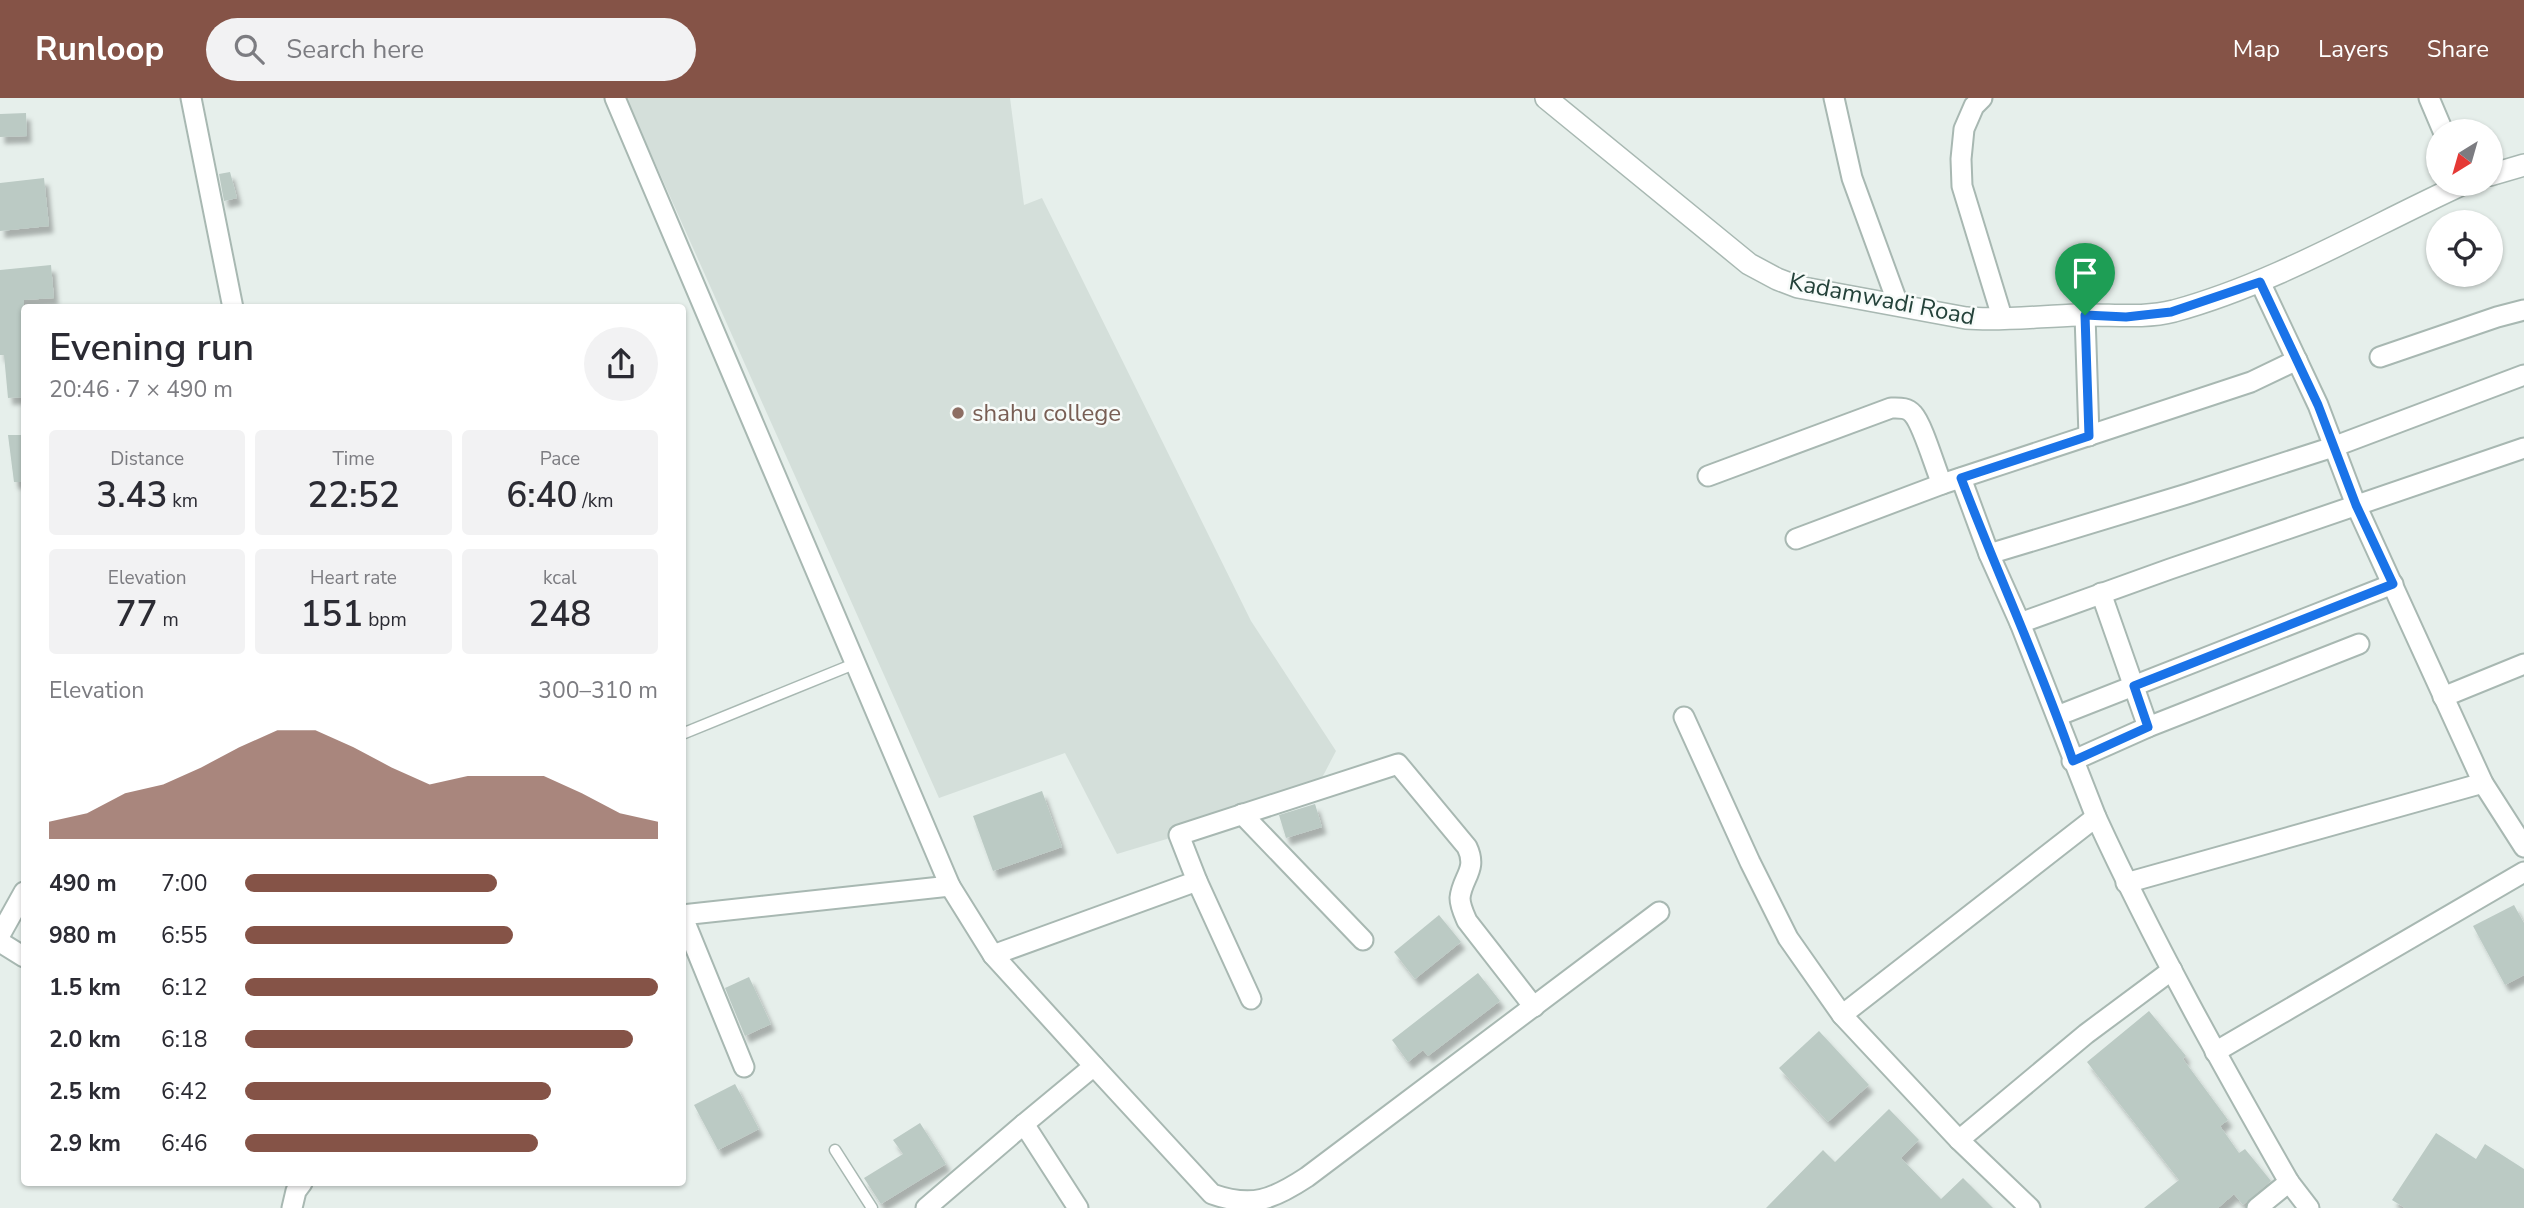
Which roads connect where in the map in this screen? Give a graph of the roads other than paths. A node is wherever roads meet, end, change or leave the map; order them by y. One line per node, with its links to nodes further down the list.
1 (191, 98): 12 (street)
2 (615, 98): 33 (street)
3 (1834, 98): 13 (street)
4 (1982, 98): 16 (street)
5 (2430, 98): 7 (street)
6 (1554, 101): 13 (street, Kadamwadi Road)
7 (2438, 119)
8 (2523, 169): 9 (street)
9 (2503, 173)
10 (2438, 196): 11 (street, Kadamwadi Road)
11 (2260, 282): 15 (street, Kadamwadi Road); 18 (street)
12 (232, 304)
13 (1898, 304): 16 (street, Kadamwadi Road)
14 (2524, 310): 17 (street)
15 (2085, 315): 16 (street, Kadamwadi Road); 20 (street)
16 (2002, 317)
17 (2380, 357)
18 (2297, 360): 20 (street); 21 (street)
19 (2524, 375): 21 (street)
20 (2089, 436): 24 (street)
21 (2333, 447): 26 (street); 28 (street)
22 (2524, 448): 26 (street)
23 (1708, 476): 25 (street)
24 (1961, 478): 25 (street); 28 (street)
25 (1942, 484): 27 (street)
26 (2356, 505): 29 (street); 30 (street)
27 (1796, 539)
28 (1989, 554): 31 (street)
29 (2393, 584): 35 (street); 36 (street)
30 (2101, 593): 31 (street); 35 (street)
31 (2020, 623): 37 (street)
32 (2359, 644): 39 (street)
33 (855, 664): 40 (lane); 49 (street)
34 (2524, 664): 36 (street)
35 (2134, 686): 37 (street); 39 (street)
36 (2443, 697): 42 (street)
37 (2057, 716): 41 (street)
38 (1684, 717): 62 (street)
39 (2148, 727): 41 (street)
40 (686, 732)
41 (2073, 761): 44 (street)
42 (2483, 783): 45 (street); 48 (street)
43 (1242, 814): 47 (street); 55 (street); 61 (street)
44 (2096, 817): 48 (street); 62 (street)
45 (2524, 847)
46 (2524, 872): 63 (street)
47 (1197, 881): 58 (street); 60 (street)
48 (2126, 883): 59 (street)
49 (950, 886): 52 (street); 58 (street)
50 (21, 897): 54 (street)
51 (1659, 912): 61 (street)
52 (686, 915)
53 (686, 925): 65 (street)
54 (0, 935)
55 (1363, 940)
56 (0, 942): 57 (street)
57 (21, 955)
58 (993, 955): 64 (street)
59 (2172, 970): 63 (street); 67 (street)
60 (1251, 999)
61 (1534, 1007): 64 (street)
62 (1842, 1016): 67 (street)
63 (2215, 1052): 69 (street)
64 (1094, 1066): 66 (street)
65 (744, 1067)
66 (1024, 1124): 73 (street); 74 (street)
67 (1959, 1140): 75 (street)
68 (835, 1150): 72 (lane)
69 (2289, 1182): 76 (street); 77 (street)
70 (300, 1186): 71 (street)
71 (292, 1208)
72 (872, 1208)
73 (926, 1208)
74 (1078, 1208)
75 (2030, 1208)
76 (2257, 1208)
77 (2309, 1208)

